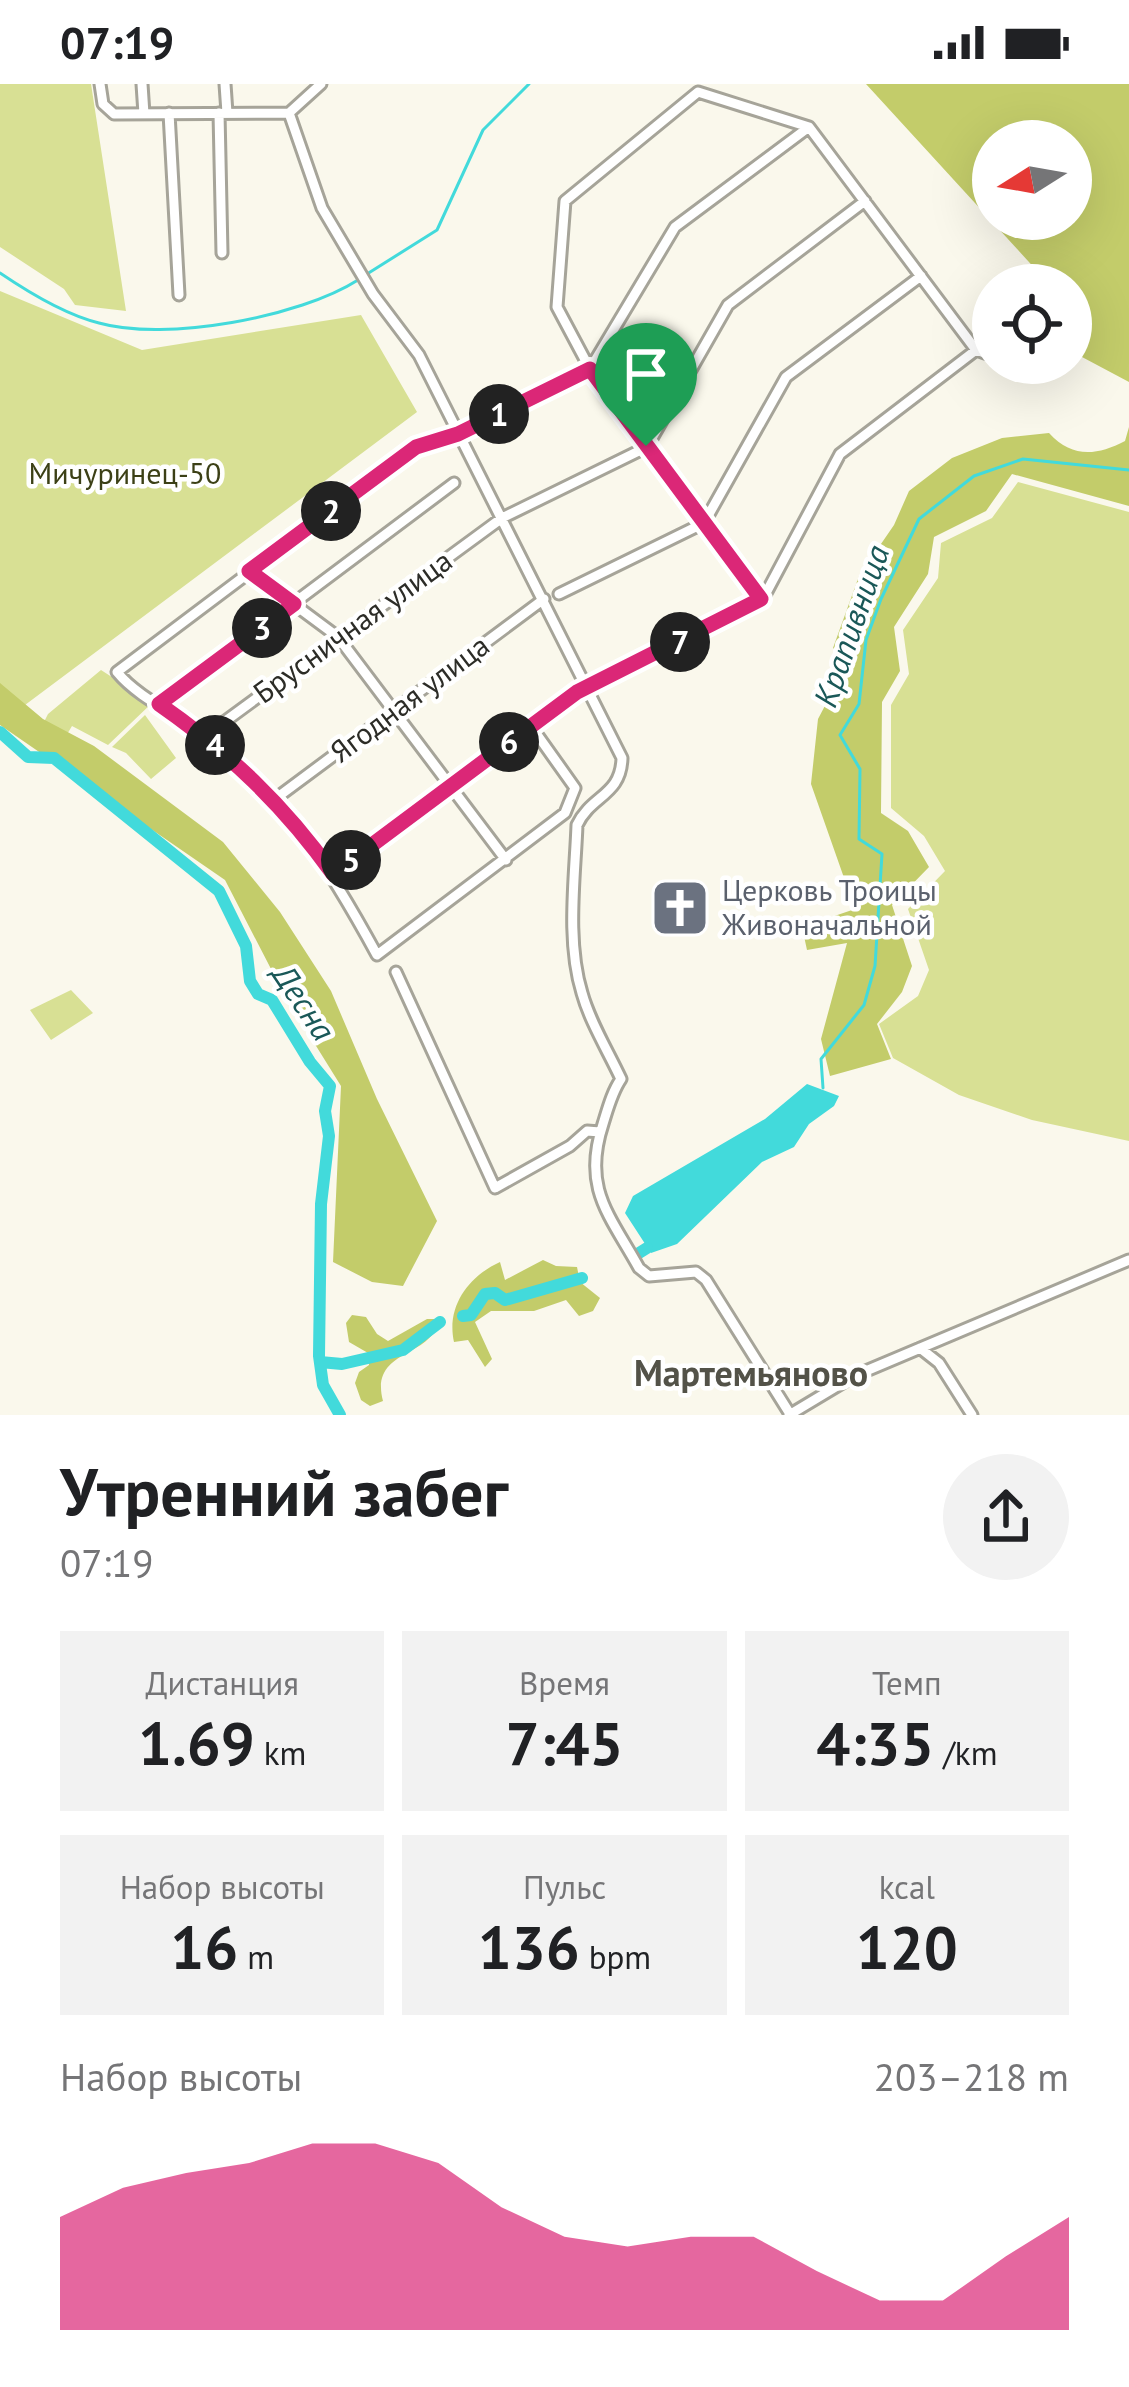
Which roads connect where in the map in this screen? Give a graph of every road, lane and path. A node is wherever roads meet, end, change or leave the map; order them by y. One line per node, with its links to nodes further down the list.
1 (100, 84): 8 (street)
2 (142, 84): 8 (street)
3 (225, 84): 7 (street)
4 (320, 84): 5 (street)
5 (289, 112): 7 (street); 17 (street)
6 (169, 113): 7 (street); 8 (street); 13 (street)
7 (223, 113): 11 (street)
8 (144, 114)
9 (809, 127): 10 (street); 16 (street); 16 (street)
10 (865, 201): 12 (street); 18 (street)
11 (222, 253)
12 (921, 276): 14 (street); 21 (street)
13 (179, 295)
14 (972, 345)
15 (972, 353): 25 (street)
16 (590, 369): 17 (street); 18 (street)
17 (458, 433): 20 (street); 22 (street)
18 (646, 446): 20 (street, Брусничная улица); 21 (street)
19 (454, 483): 26 (street)
20 (502, 518): 24 (street); 27 (street, Брусничная улица)
21 (704, 523): 23 (street); 25 (street)
22 (249, 571): 26 (street); 29 (street)
23 (559, 594)
24 (544, 599): 28 (street); 30 (street, Ягодная улица)
25 (761, 599): 28 (street)
26 (294, 604): 27 (street); 29 (street)
27 (338, 637): 30 (street); 32 (street, Брусничная улица)
28 (588, 686): 31 (street); 38 (street)
29 (159, 704): 32 (street)
30 (394, 711): 33 (street); 34 (street, Ягодная улица)
31 (531, 726): 33 (street); 35 (street)
32 (206, 736): 34 (street)
33 (450, 786): 35 (street); 36 (street)
34 (275, 799): 36 (street)
35 (506, 860): 36 (street)
36 (333, 874)
37 (396, 972): 38 (street)
38 (600, 1132): 41 (street)
39 (1129, 1260): 40 (street)
40 (920, 1348): 41 (street); 42 (street)
41 (789, 1415)
42 (972, 1415)

